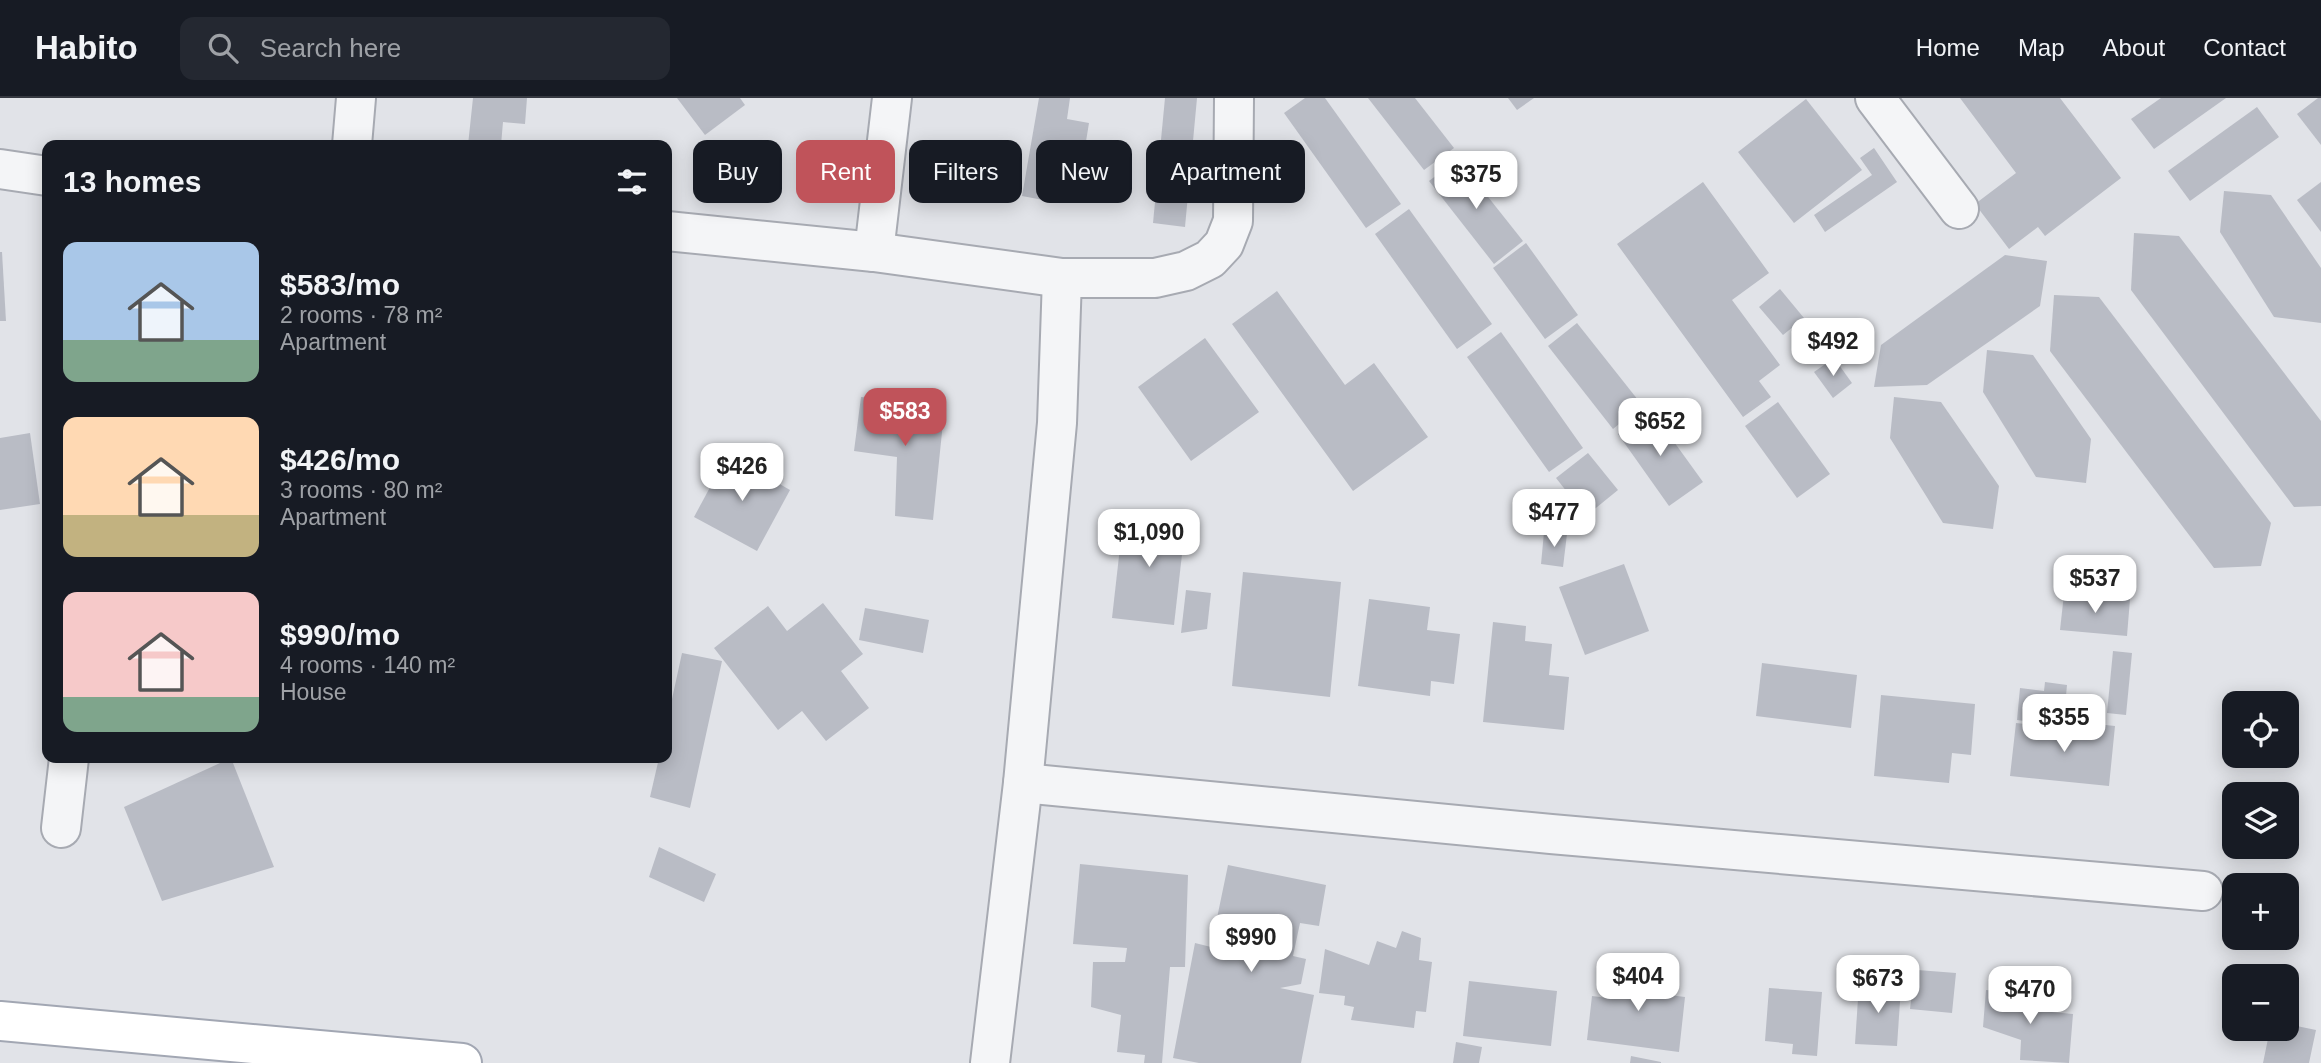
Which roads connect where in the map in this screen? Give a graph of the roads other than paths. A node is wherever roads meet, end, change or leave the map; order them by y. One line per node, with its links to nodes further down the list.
1 (356, 98): 5 (street)
2 (892, 98): 10 (street)
3 (1234, 98): 11 (street)
4 (1875, 98): 8 (street)
5 (352, 140)
6 (0, 170): 7 (street)
7 (42, 175)
8 (1959, 209)
9 (672, 232): 10 (street)
10 (874, 252): 11 (street)
11 (1062, 278): 13 (street)
12 (68, 763): 14 (street)
13 (1023, 783): 15 (street); 18 (street)
14 (61, 828)
15 (2203, 891)
16 (0, 1021): 17 (main road)
17 (462, 1063)
18 (990, 1063)

